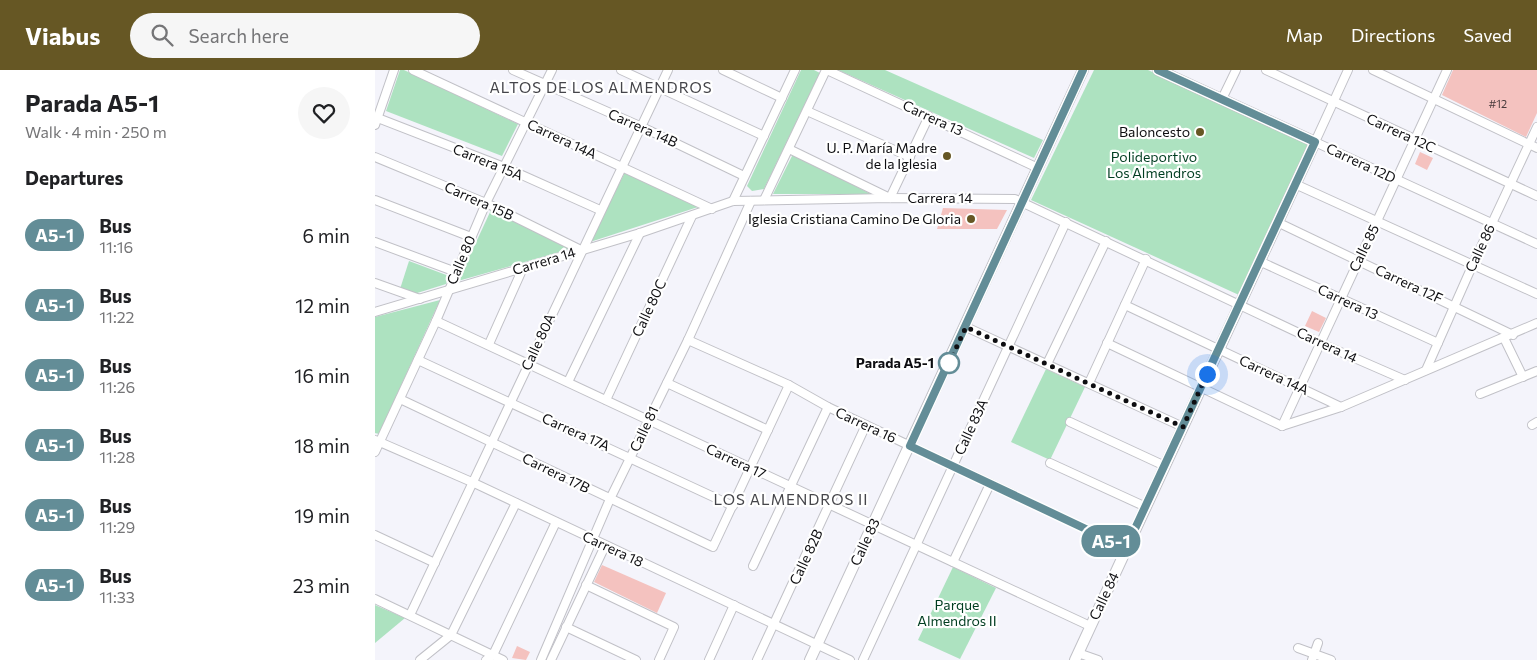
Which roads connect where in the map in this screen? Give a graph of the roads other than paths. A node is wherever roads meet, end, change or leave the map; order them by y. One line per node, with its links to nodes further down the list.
1 (394, 70): 25 (street)
2 (413, 70): 26 (street, Carrera 14A)
3 (513, 70): 17 (street, Carrera 14B)
4 (552, 70): 17 (street, Calle 80)
5 (621, 70): 18 (street)
6 (668, 70): 18 (street, Calle 80A)
7 (723, 70): 19 (street)
8 (795, 70): 19 (street)
9 (827, 70): 23 (street); 24 (street, Carrera 13)
10 (1083, 70): 39 (street, Calle 83)
11 (1158, 70): 21 (street, Carrera 12D)
12 (1235, 70): 21 (street)
13 (1266, 70): 22 (street, Carrera 12C)
14 (1347, 70): 22 (street, Calle 84)
15 (1373, 70): 20 (street)
16 (1447, 70): 20 (street, Calle 85)
17 (545, 86): 26 (street, Calle 80); 27 (street, Carrera 14B)
18 (660, 88): 27 (street, Calle 80A); 29 (street)
19 (781, 98): 29 (street)
20 (1433, 98): 30 (street, Calle 85); 32 (street)
21 (1222, 99): 31 (street, Carrera 12D)
22 (1334, 102): 30 (street, Carrera 12C); 31 (street, Calle 84)
23 (807, 111): 34 (street); 36 (street)
24 (929, 116): 36 (street); 39 (street, Carrera 13)
25 (376, 120): 37 (street, Carrera 15A)
26 (526, 123): 37 (street, Calle 80); 38 (street, Carrera 14A)
27 (642, 127): 38 (street, Calle 80A); 40 (street, Carrera 14B)
28 (1537, 127): 32 (street, Calle 86)
29 (763, 136): 40 (street)
30 (1415, 140): 41 (street, Calle 85); 43 (street, Carrera 12C)
31 (1315, 142): 41 (street, Carrera 12D); 42 (street, Calle 84)
32 (1529, 145): 33 (street); 43 (street, Calle 86)
33 (1537, 148)
34 (789, 149): 45 (street); 47 (street)
35 (375, 157): 51 (street, Carrera 15B)
36 (910, 157): 45 (street)
37 (504, 167): 51 (street, Calle 80); 53 (street, Carrera 15A)
38 (622, 167): 52 (street, Carrera 14A); 53 (street, Calle 80A)
39 (1038, 168): 50 (street, Calle 83)
40 (744, 176): 48 (street)
41 (1397, 179): 55 (street, Calle 85); 58 (street, Carrera 12D)
42 (1295, 184): 55 (street); 57 (street, Calle 84)
43 (1511, 184): 44 (street, Carrera 12C); 58 (street, Calle 86)
44 (1537, 196)
45 (890, 198): 47 (street, Carrera 14); 50 (street, Carrera 14)
46 (375, 200): 60 (street)
47 (764, 200): 49 (street, Carrera 14)
48 (733, 201): 49 (street, Carrera 14); 52 (street, Carrera 14)
49 (751, 201): 85 (street, Calle 81)
50 (1022, 202): 56 (street, Carrera 14); 82 (street, Calle 83)
51 (486, 203): 60 (street, Calle 80); 64 (street, Carrera 15B)
52 (712, 209): 54 (street, Carrera 14)
53 (600, 210): 64 (street, Calle 80A)
54 (692, 216): 59 (street, Carrera 14); 107 (street, Calle 80C)
55 (1377, 221): 67 (street, Calle 85); 68 (street)
56 (1066, 222): 61 (street, Carrera 14); 90 (street, Calle 83A)
57 (1277, 222): 66 (street, Calle 84); 67 (street, Carrera 12F)
58 (1492, 222): 63 (street, Carrera 12D); 68 (street, Calle 86)
59 (640, 233): 64 (street, Carrera 14); 99 (street)
60 (471, 237): 70 (street, Calle 80)
61 (1106, 241): 65 (street, Carrera 14); 94 (street)
62 (375, 242): 70 (street)
63 (1537, 244)
64 (581, 250): 69 (street, Carrera 14); 93 (street, Calle 80A)
65 (1146, 259): 76 (street, Carrera 14); 77 (street)
66 (1259, 261): 74 (street, Carrera 13); 76 (street, Calle 84)
67 (1358, 261): 74 (street, Calle 85); 78 (street, Carrera 12F)
68 (1473, 264): 73 (street); 78 (street, Calle 86)
69 (523, 268): 72 (street, Carrera 14); 89 (street)
70 (456, 272): 72 (street, Calle 80)
71 (375, 283): 75 (street)
72 (449, 290): 75 (street, Carrera 14); 80 (street, Calle 80)
73 (1537, 294)
74 (1340, 298): 86 (street, Calle 85); 88 (street, Carrera 13)
75 (420, 299): 79 (street, Carrera 14)
76 (1241, 304): 86 (street, Carrera 14); 91 (street, Calle 84)
77 (1125, 305): 87 (street); 91 (street, Carrera 14A)
78 (1455, 305): 83 (street, Carrera 12F); 88 (street, Calle 86)
79 (375, 312)
80 (436, 321): 89 (street, Carrera 17); 92 (street, Calle 80)
81 (1537, 323): 83 (street)
82 (966, 327): 90 (street); 119 (street, Calle 83)
83 (1513, 335): 84 (street)
84 (1504, 338): 95 (street); 97 (street)
85 (687, 340): 100 (street, Calle 81); 102 (street, Carrera 16)
86 (1320, 342): 98 (street, Carrera 14); 104 (street, Calle 85)
87 (1107, 343): 101 (street); 103 (street)
88 (1437, 343): 95 (street, Calle 86)
89 (489, 344): 93 (street, Carrera 17)
90 (1009, 347): 94 (street); 123 (street, Calle 83A)
91 (1219, 349): 103 (street, Calle 84); 104 (street, Carrera 14A)
92 (418, 360): 106 (street, Calle 80); 108 (street, Carrera 17A)
93 (528, 363): 99 (street, Carrera 17); 108 (street, Calle 80A)
94 (1047, 364): 101 (street)
95 (1426, 370): 98 (street)
96 (1537, 371): 97 (street)
97 (1523, 377): 105 (street)
98 (1405, 380): 110 (street)
99 (568, 382): 107 (street, Carrera 17)
100 (667, 383): 111 (street, Calle 81); 116 (street)
101 (1089, 383): 115 (street)
102 (789, 385): 109 (street, Carrera 16); 116 (street)
103 (1202, 387): 114 (street); 115 (street, Calle 84)
104 (1300, 387): 110 (street, Carrera 14A); 114 (street, Calle 85)
105 (1480, 394)
106 (400, 399): 117 (street, Calle 80); 118 (street, Carrera 17B)
107 (606, 400): 111 (street, Carrera 17)
108 (510, 403): 118 (street, Calle 80A); 121 (street, Carrera 17A)
109 (827, 407): 113 (street, Carrera 16); 128 (street)
110 (1341, 407): 114 (street)
111 (647, 420): 121 (street, Calle 81); 125 (street, Carrera 17)
112 (1070, 422): 124 (street)
113 (866, 426): 119 (street, Carrera 16); 131 (street, Calle 82B)
114 (1282, 426)
115 (1183, 427): 124 (street, Calle 84)
116 (768, 430): 125 (street)
117 (378, 440): 120 (street, Calle 80); 126 (street, Carrera 18)
118 (493, 442): 126 (street, Calle 80A); 129 (street, Carrera 17B)
119 (910, 446): 123 (street, Carrera 16); 135 (street, Calle 83)
120 (375, 452)
121 (631, 457): 129 (street, Calle 81); 132 (street, Carrera 17A)
122 (1050, 463): 133 (street)
123 (952, 466): 127 (street, Carrera 16); 138 (street, Calle 83A)
124 (1165, 466): 133 (street, Calle 84)
125 (751, 468): 128 (street, Carrera 17); 132 (street)
126 (473, 483): 130 (street, Carrera 18); 142 (street, Calle 80A)
127 (990, 484): 140 (street, Carrera 16); 141 (street)
128 (791, 487): 131 (street, Carrera 17); 143 (street)
129 (610, 499): 132 (street, Carrera 17B); 137 (street, Calle 81)
130 (516, 502): 134 (street, Carrera 18); 151 (street)
131 (830, 505): 135 (street, Carrera 17); 148 (street, Calle 82B)
132 (733, 506)
133 (1146, 507): 140 (street, Calle 84)
134 (556, 522): 137 (street, Carrera 18); 157 (street)
135 (873, 526): 138 (street, Carrera 17); 153 (street, Calle 83)
136 (375, 535): 142 (street)
137 (593, 540): 139 (street, Carrera 18); 160 (street, Calle 81)
138 (916, 545): 141 (street, Carrera 17); 168 (street, Calle 83A)
139 (605, 546): 144 (street); 146 (street, Carrera 18)
140 (1126, 548): 149 (street, Calle 84)
141 (953, 562): 149 (street, Carrera 17)
142 (435, 563): 147 (street, Calle 80A)
143 (753, 566)
144 (586, 585): 150 (street); 163 (street)
145 (375, 598): 147 (street)
146 (734, 605): 148 (street, Carrera 18); 164 (street)
147 (410, 615): 151 (street)
148 (774, 624): 153 (street, Carrera 18); 165 (street, Calle 82B)
149 (1090, 626): 155 (street, Calle 84)
150 (566, 627): 161 (street); 162 (street)
151 (451, 635): 157 (street); 158 (street)
152 (1318, 642): 156 (street)
153 (818, 644): 166 (street, Calle 83); 167 (street, Carrera 18)
154 (1297, 648): 156 (street)
155 (1076, 656): 169 (street)
156 (1313, 657): 170 (street)
157 (489, 658): 159 (street)
158 (420, 660)
159 (503, 660)
160 (541, 660)
161 (551, 660)
162 (636, 660)
163 (659, 660)
164 (709, 660)
165 (757, 660)
166 (811, 660)
167 (850, 660)
168 (863, 660)
169 (1098, 660)
170 (1331, 660)

